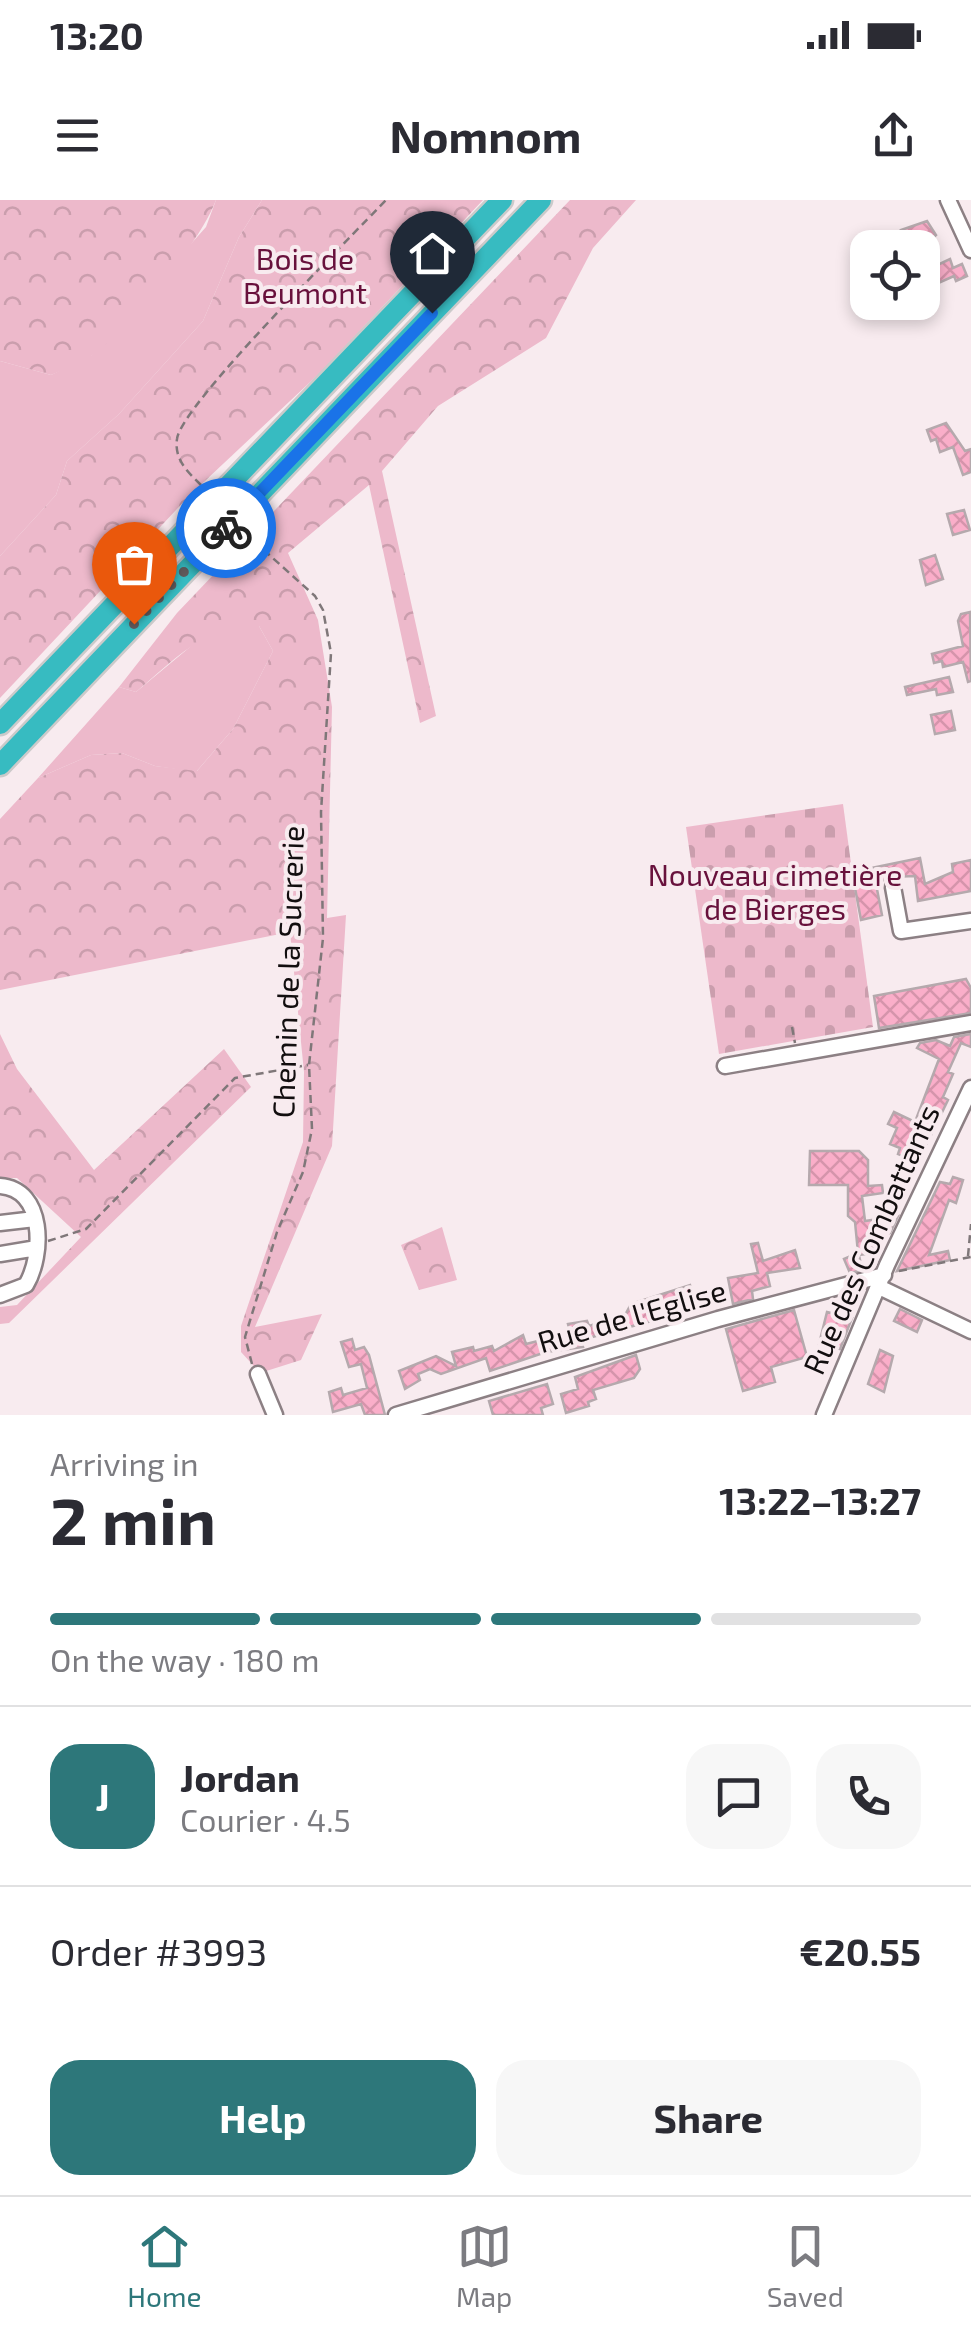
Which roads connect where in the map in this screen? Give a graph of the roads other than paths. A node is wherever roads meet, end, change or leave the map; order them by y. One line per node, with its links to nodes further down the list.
1 (502, 200): 5 (highway)
2 (541, 200): 6 (highway)
3 (948, 200): 4 (street)
4 (971, 250)
5 (0, 724)
6 (0, 764)
7 (893, 887): 8 (street)
8 (971, 920)
9 (971, 1023): 10 (street)
10 (725, 1066)
11 (970, 1095): 17 (street, Rue des Combattants)
12 (0, 1186): 13 (street)
13 (36, 1219): 14 (street); 15 (street)
14 (0, 1224)
15 (37, 1245): 16 (street); 18 (street)
16 (0, 1254)
17 (883, 1276): 19 (street); 22 (street, Rue de l'Eglise); 23 (street, Rue des Combattants)
18 (0, 1294)
19 (971, 1330)
20 (258, 1374): 21 (street)
21 (274, 1415)
22 (396, 1415)
23 (824, 1415)

